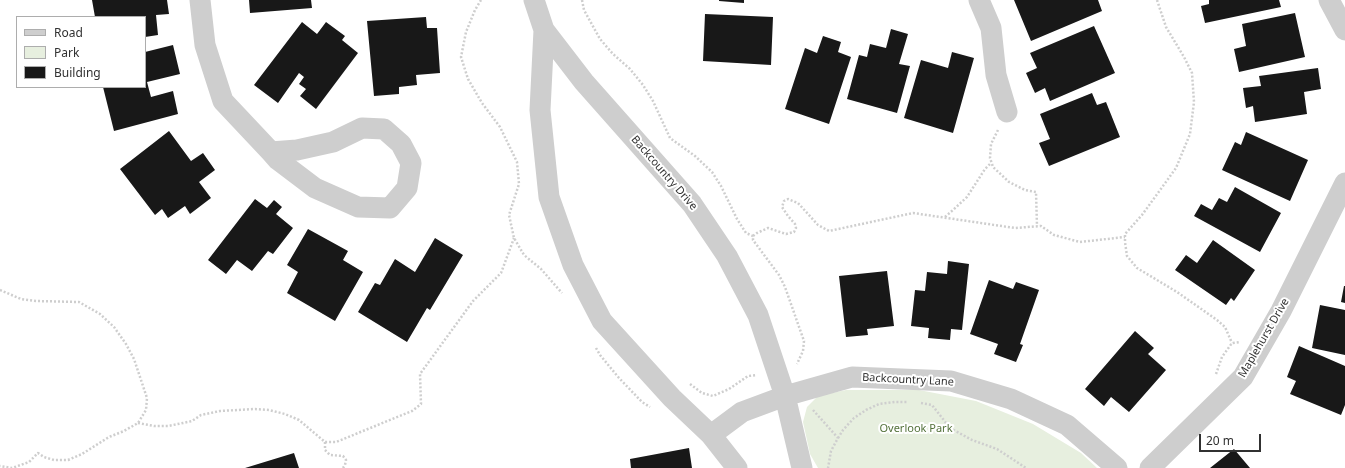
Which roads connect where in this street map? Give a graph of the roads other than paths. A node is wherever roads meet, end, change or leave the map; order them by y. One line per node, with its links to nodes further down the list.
1 (200, 0): 8 (street)
2 (534, 0): 6 (street, Backcountry Drive)
3 (979, 0): 7 (street)
4 (1328, 0): 5 (street)
5 (1344, 27)
6 (544, 30): 10 (street, Backcountry Drive); 11 (street, Backcountry Drive)
7 (1004, 119)
8 (271, 152): 8 (street)
9 (1345, 182): 15 (street, Maplehurst Drive)
10 (785, 396): 11 (street, Backcountry Lane); 13 (street, Backcountry Drive); 14 (street, Backcountry Lane)
11 (711, 434): 12 (street, Backcountry Drive)
12 (738, 468)
13 (802, 468)
14 (1117, 468)
15 (1150, 468)

